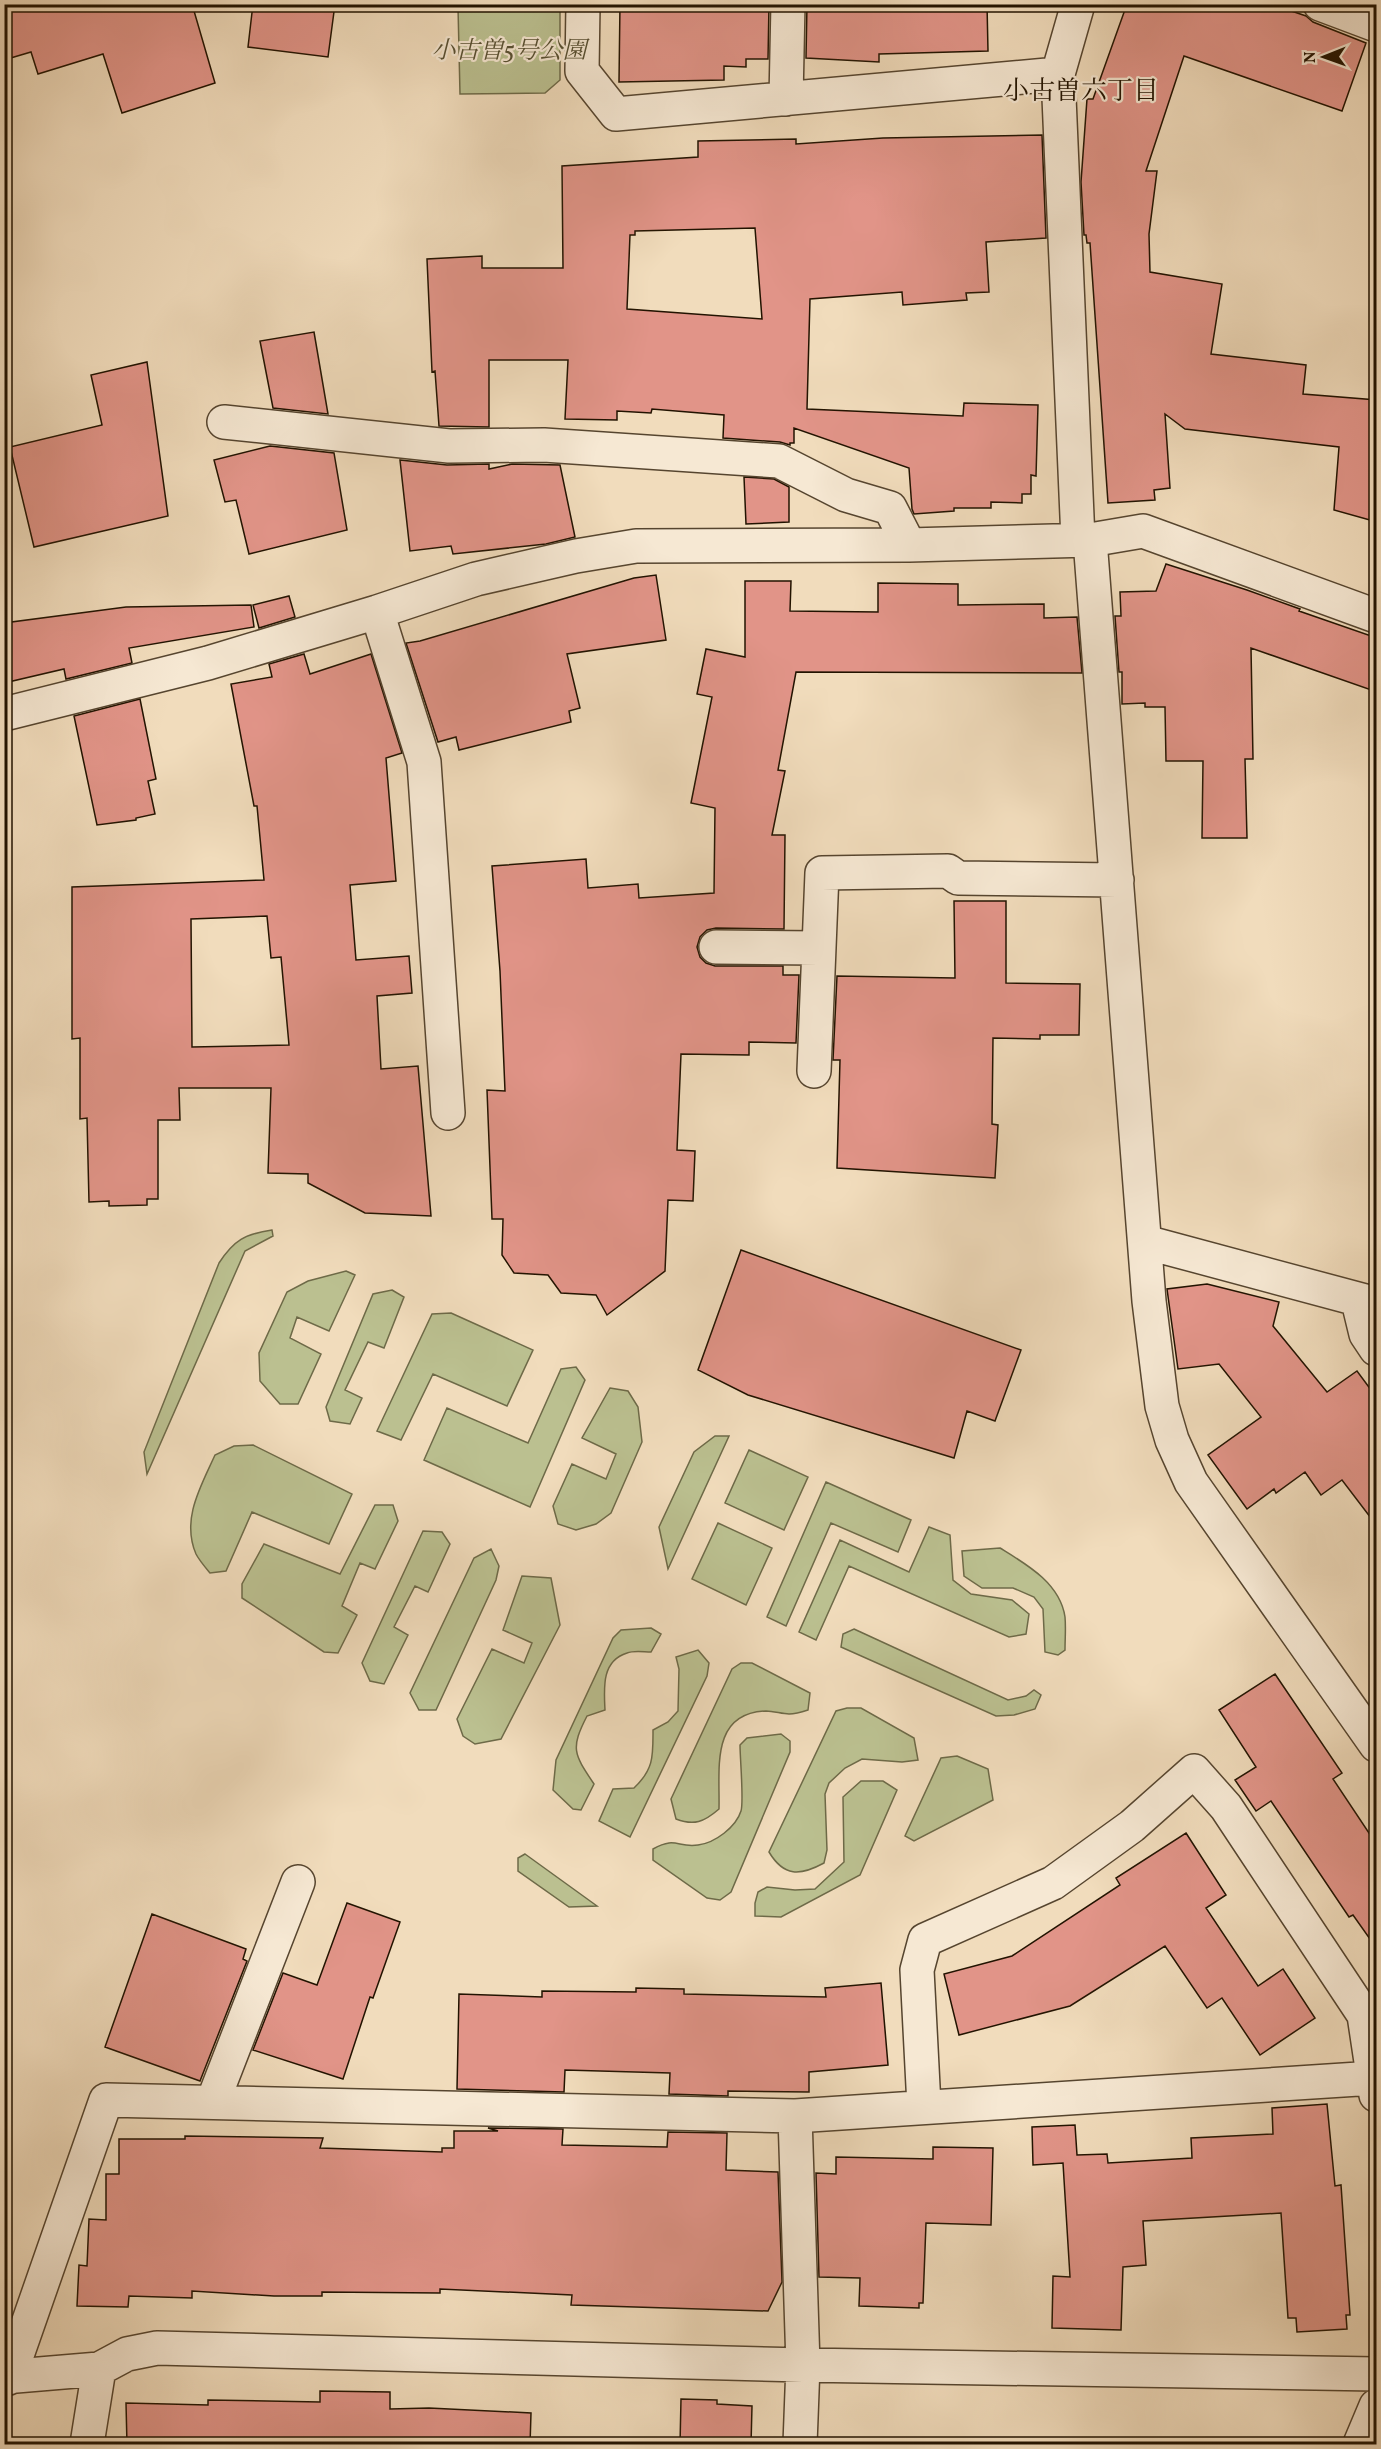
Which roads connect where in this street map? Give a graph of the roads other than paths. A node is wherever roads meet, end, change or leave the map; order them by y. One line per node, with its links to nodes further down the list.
1 (583, 4): 7 (street)
2 (788, 4): 7 (street)
3 (1078, 4): 6 (street)
4 (1320, 4): 5 (street)
5 (1377, 25)
6 (1058, 74): 7 (street); 9 (street)
7 (786, 99)
8 (224, 422): 10 (street)
9 (1084, 540): 10 (street); 12 (street); 14 (street)
10 (909, 545): 11 (street)
11 (377, 612): 13 (street); 18 (street)
12 (1377, 616)
13 (4, 714)
14 (1117, 880): 16 (street); 19 (street)
15 (716, 947): 16 (street)
16 (819, 948): 17 (street)
17 (814, 1071)
18 (448, 1113)
19 (1144, 1242): 20 (street); 22 (street)
20 (1367, 1303): 21 (street)
21 (1377, 1349)
22 (1377, 1745)
23 (298, 1882): 25 (street)
24 (1375, 2086): 26 (street); 26 (street)
25 (213, 2101): 27 (street); 31 (street)
26 (924, 2106): 27 (street)
27 (795, 2116): 28 (street)
28 (803, 2365): 29 (street); 30 (street); 34 (street)
29 (99, 2369): 31 (street); 33 (street)
30 (1377, 2374)
31 (7, 2377)
32 (1377, 2406): 35 (street)
33 (87, 2445)
34 (800, 2445)
35 (1360, 2445)

